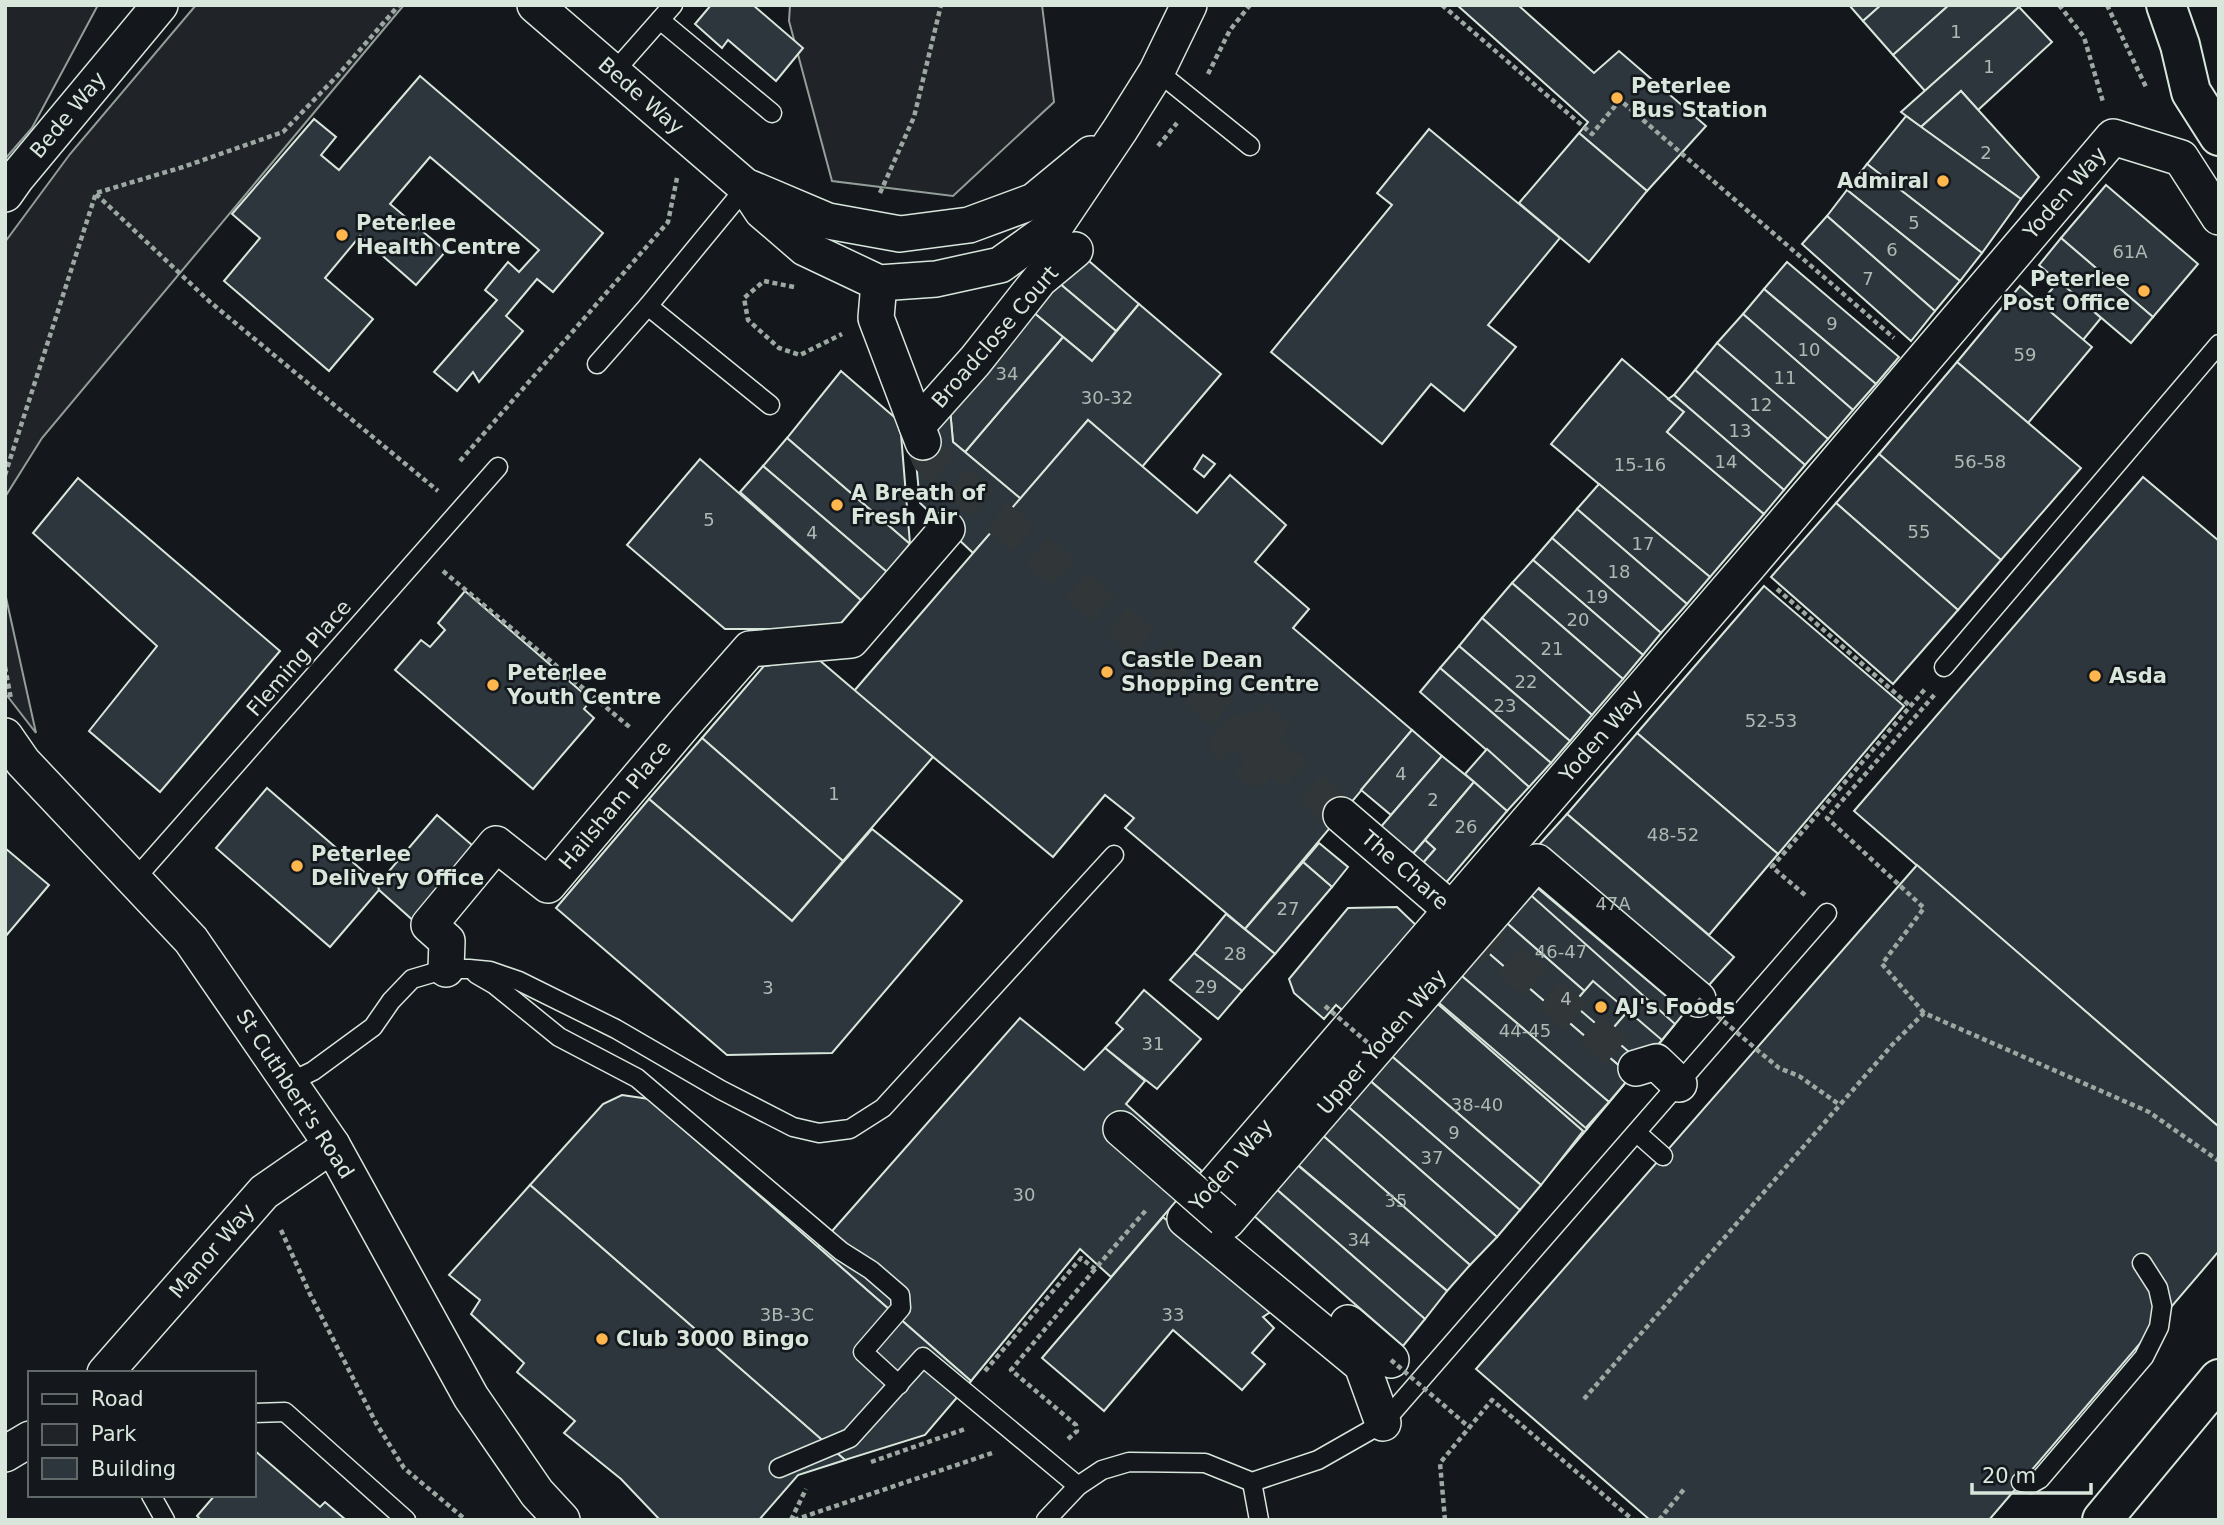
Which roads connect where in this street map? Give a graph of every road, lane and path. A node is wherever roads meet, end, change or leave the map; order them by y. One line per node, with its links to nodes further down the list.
1 (160, 5): 25 (street, Bede Way)
2 (400, 5): 24 (path)
3 (535, 5): 15 (street, Bede Way)
4 (673, 5): 12 (lane)
5 (941, 5): 26 (path)
6 (1189, 5): 14 (street, Bede Way)
7 (1442, 5): 34 (path)
8 (2059, 5): 20 (path)
9 (2107, 5): 16 (path)
10 (2166, 5): 13 (main road)
11 (2184, 5): 13 (main road)
12 (660, 20): 15 (lane); 17 (lane)
13 (2180, 45): 19 (main road)
14 (1157, 71): 18 (street, Bede Way); 22 (lane)
15 (614, 72): 21 (street, Bede Way)
16 (2147, 88)
17 (772, 113)
18 (1120, 130): 23 (street, Bede Way); 29 (street, Bede Way)
19 (2219, 136)
20 (2113, 137): 27 (street, Yoden Way); 34 (street, Yoden Way)
21 (699, 146): 23 (street, Bede Way); 37 (path)
22 (1250, 146)
23 (746, 187): 29 (street, Bede Way); 31 (lane)
24 (96, 193): 39 (path); 41 (path)
25 (5, 194)
26 (877, 199)
27 (2219, 217)
28 (1075, 250): 32 (street, Broadclose Court)
29 (879, 284): 32 (street)
30 (798, 288): 32 (path)
31 (648, 306): 35 (lane); 36 (lane)
32 (876, 318)
33 (2219, 344): 47 (lane)
34 (1921, 361): 46 (street, Yoden Way)
35 (597, 364)
36 (770, 405)
37 (459, 463)
38 (498, 467): 43 (lane, Fleming Place)
39 (5, 475)
40 (445, 481): 41 (path)
41 (438, 491): 42 (path); 43 (path)
42 (430, 499)
43 (460, 509): 45 (lane, Fleming Place)
44 (947, 529): 50 (street, Hailsham Place)
45 (422, 554): 50 (path); 53 (lane, Fleming Place)
46 (1749, 565): 48 (path); 55 (street, Yoden Way)
47 (1944, 675): 48 (path); 59 (path)
48 (1910, 706): 54 (path)
49 (5, 736): 53 (street, St Cuthbert's Road)
50 (660, 752): 56 (street, Hailsham Place)
51 (1340, 815): 55 (street, The Chare)
52 (1114, 855): 56 (lane)
53 (135, 879): 62 (street, St Cuthbert's Road)
54 (1827, 914): 63 (lane)
55 (1460, 917): 83 (street, Yoden Way)
56 (457, 969): 62 (lane); 79 (lane)
57 (1698, 999): 60 (street, Upper Yoden Way); 64 (path, bridge)
58 (1325, 1006): 60 (path, bridge)
59 (1924, 1013): 64 (path); 69 (path)
60 (1376, 1049): 72 (street, Upper Yoden Way)
61 (1636, 1068): 63 (street)
62 (288, 1083): 67 (street, St Cuthbert's Road)
63 (1679, 1084): 66 (lane)
64 (1840, 1105): 80 (path)
65 (1121, 1129): 70 (street)
66 (1637, 1133): 68 (lane); 83 (lane)
67 (332, 1145): 71 (street, Manor Way); 100 (street, St Cuthbert's Road)
68 (1662, 1156)
69 (2219, 1161)
70 (1175, 1176): 72 (street, bridge); 74 (path)
71 (264, 1192): 76 (street, Manor Way); 99 (path)
72 (1226, 1220): 75 (street)
73 (2142, 1263): 92 (lane)
74 (1096, 1269): 77 (path); 86 (path)
75 (1391, 1360): 84 (path, bridge)
76 (108, 1371)
77 (979, 1377)
78 (2219, 1379): 107 (main road)
79 (899, 1385): 81 (lane); 90 (lane)
80 (1584, 1399)
81 (984, 1407): 89 (path); 94 (lane)
82 (256, 1413): 98 (lane)
83 (1383, 1423): 91 (lane)
84 (1469, 1427): 104 (path); 105 (path)
85 (28, 1440): 88 (street)
86 (1064, 1440)
87 (996, 1451): 101 (path)
88 (5, 1454)
89 (862, 1465)
90 (779, 1468)
91 (1252, 1482): 94 (lane); 103 (lane)
92 (2021, 1482)
93 (809, 1483): 101 (path)
94 (1078, 1486): 102 (lane)
95 (1685, 1488): 106 (path)
96 (152, 1497): 97 (lane)
97 (165, 1520)
98 (406, 1520)
99 (466, 1520)
100 (562, 1520)
101 (793, 1520)
102 (1046, 1520)
103 (1259, 1520)
104 (1445, 1520)
105 (1633, 1520)
106 (1659, 1520)
107 (2102, 1520)

